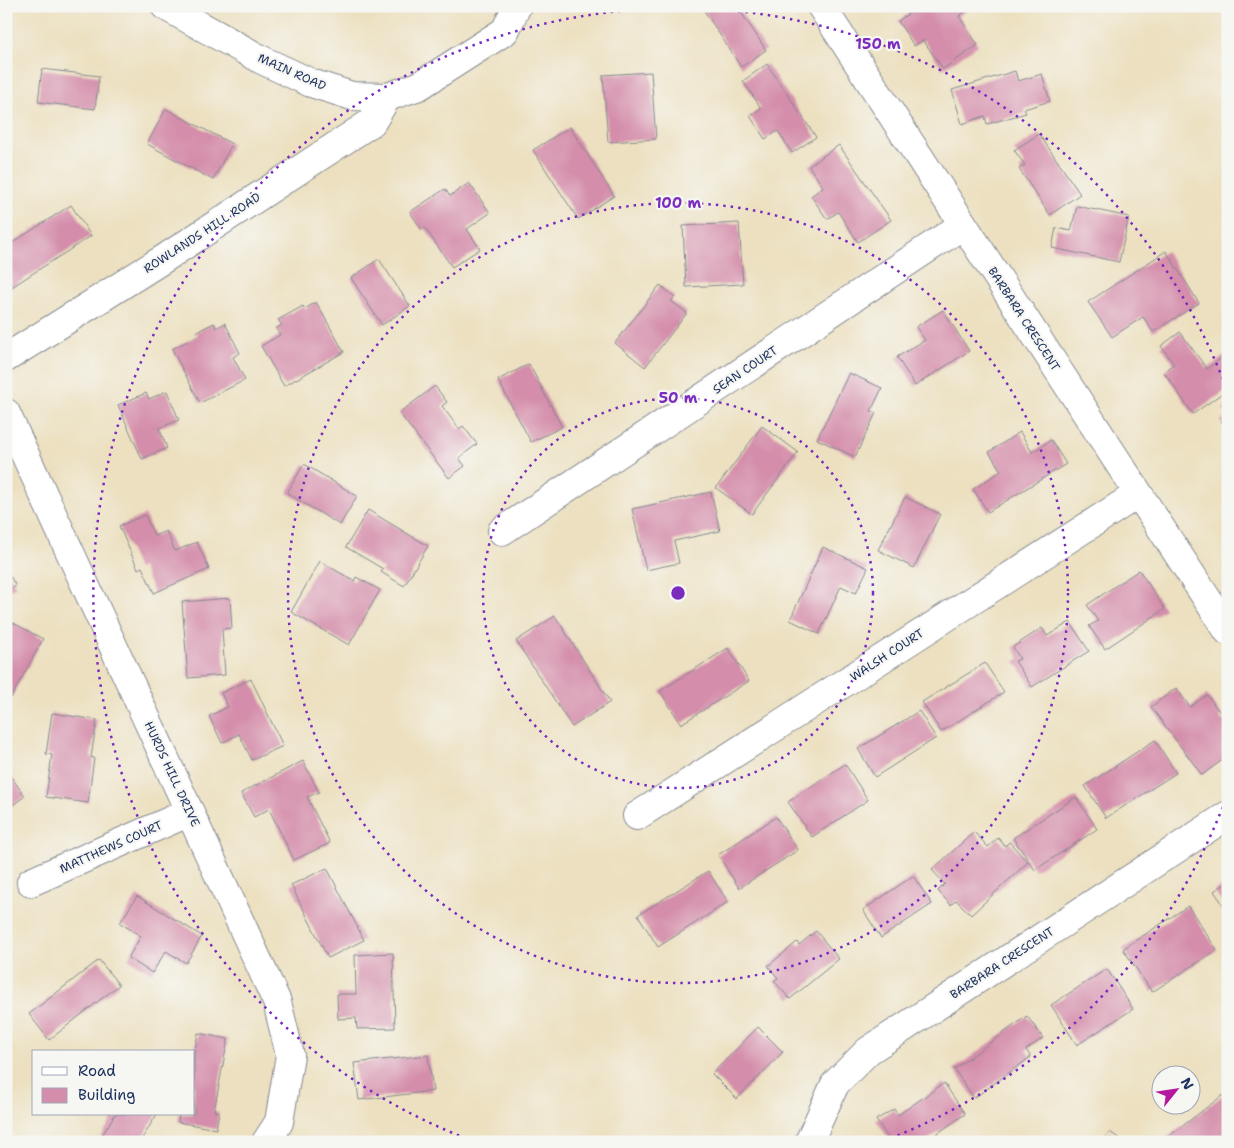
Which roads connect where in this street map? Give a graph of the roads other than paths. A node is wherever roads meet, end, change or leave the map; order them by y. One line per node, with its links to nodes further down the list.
1 (165, 6): 4 (street, MAIN ROAD)
2 (517, 6): 4 (street, MAIN ROAD)
3 (821, 6): 5 (street, BARBARA CRESCENT)
4 (387, 97): 6 (street, ROWLANDS HILL ROAD)
5 (963, 225): 8 (street, BARBARA CRESCENT); 9 (street, SEAN COURT)
6 (6, 358)
7 (6, 413): 11 (street, HURDS HILL DRIVE)
8 (1138, 494): 10 (street, BARBARA CRESCENT); 13 (street, WALSH COURT)
9 (502, 530)
10 (1228, 631)
11 (190, 812): 14 (street, MATTHEWS COURT); 15 (street, HURDS HILL DRIVE)
12 (1228, 815): 16 (street, BARBARA CRESCENT)
13 (637, 816)
14 (31, 882)
15 (266, 1142)
16 (809, 1142)

